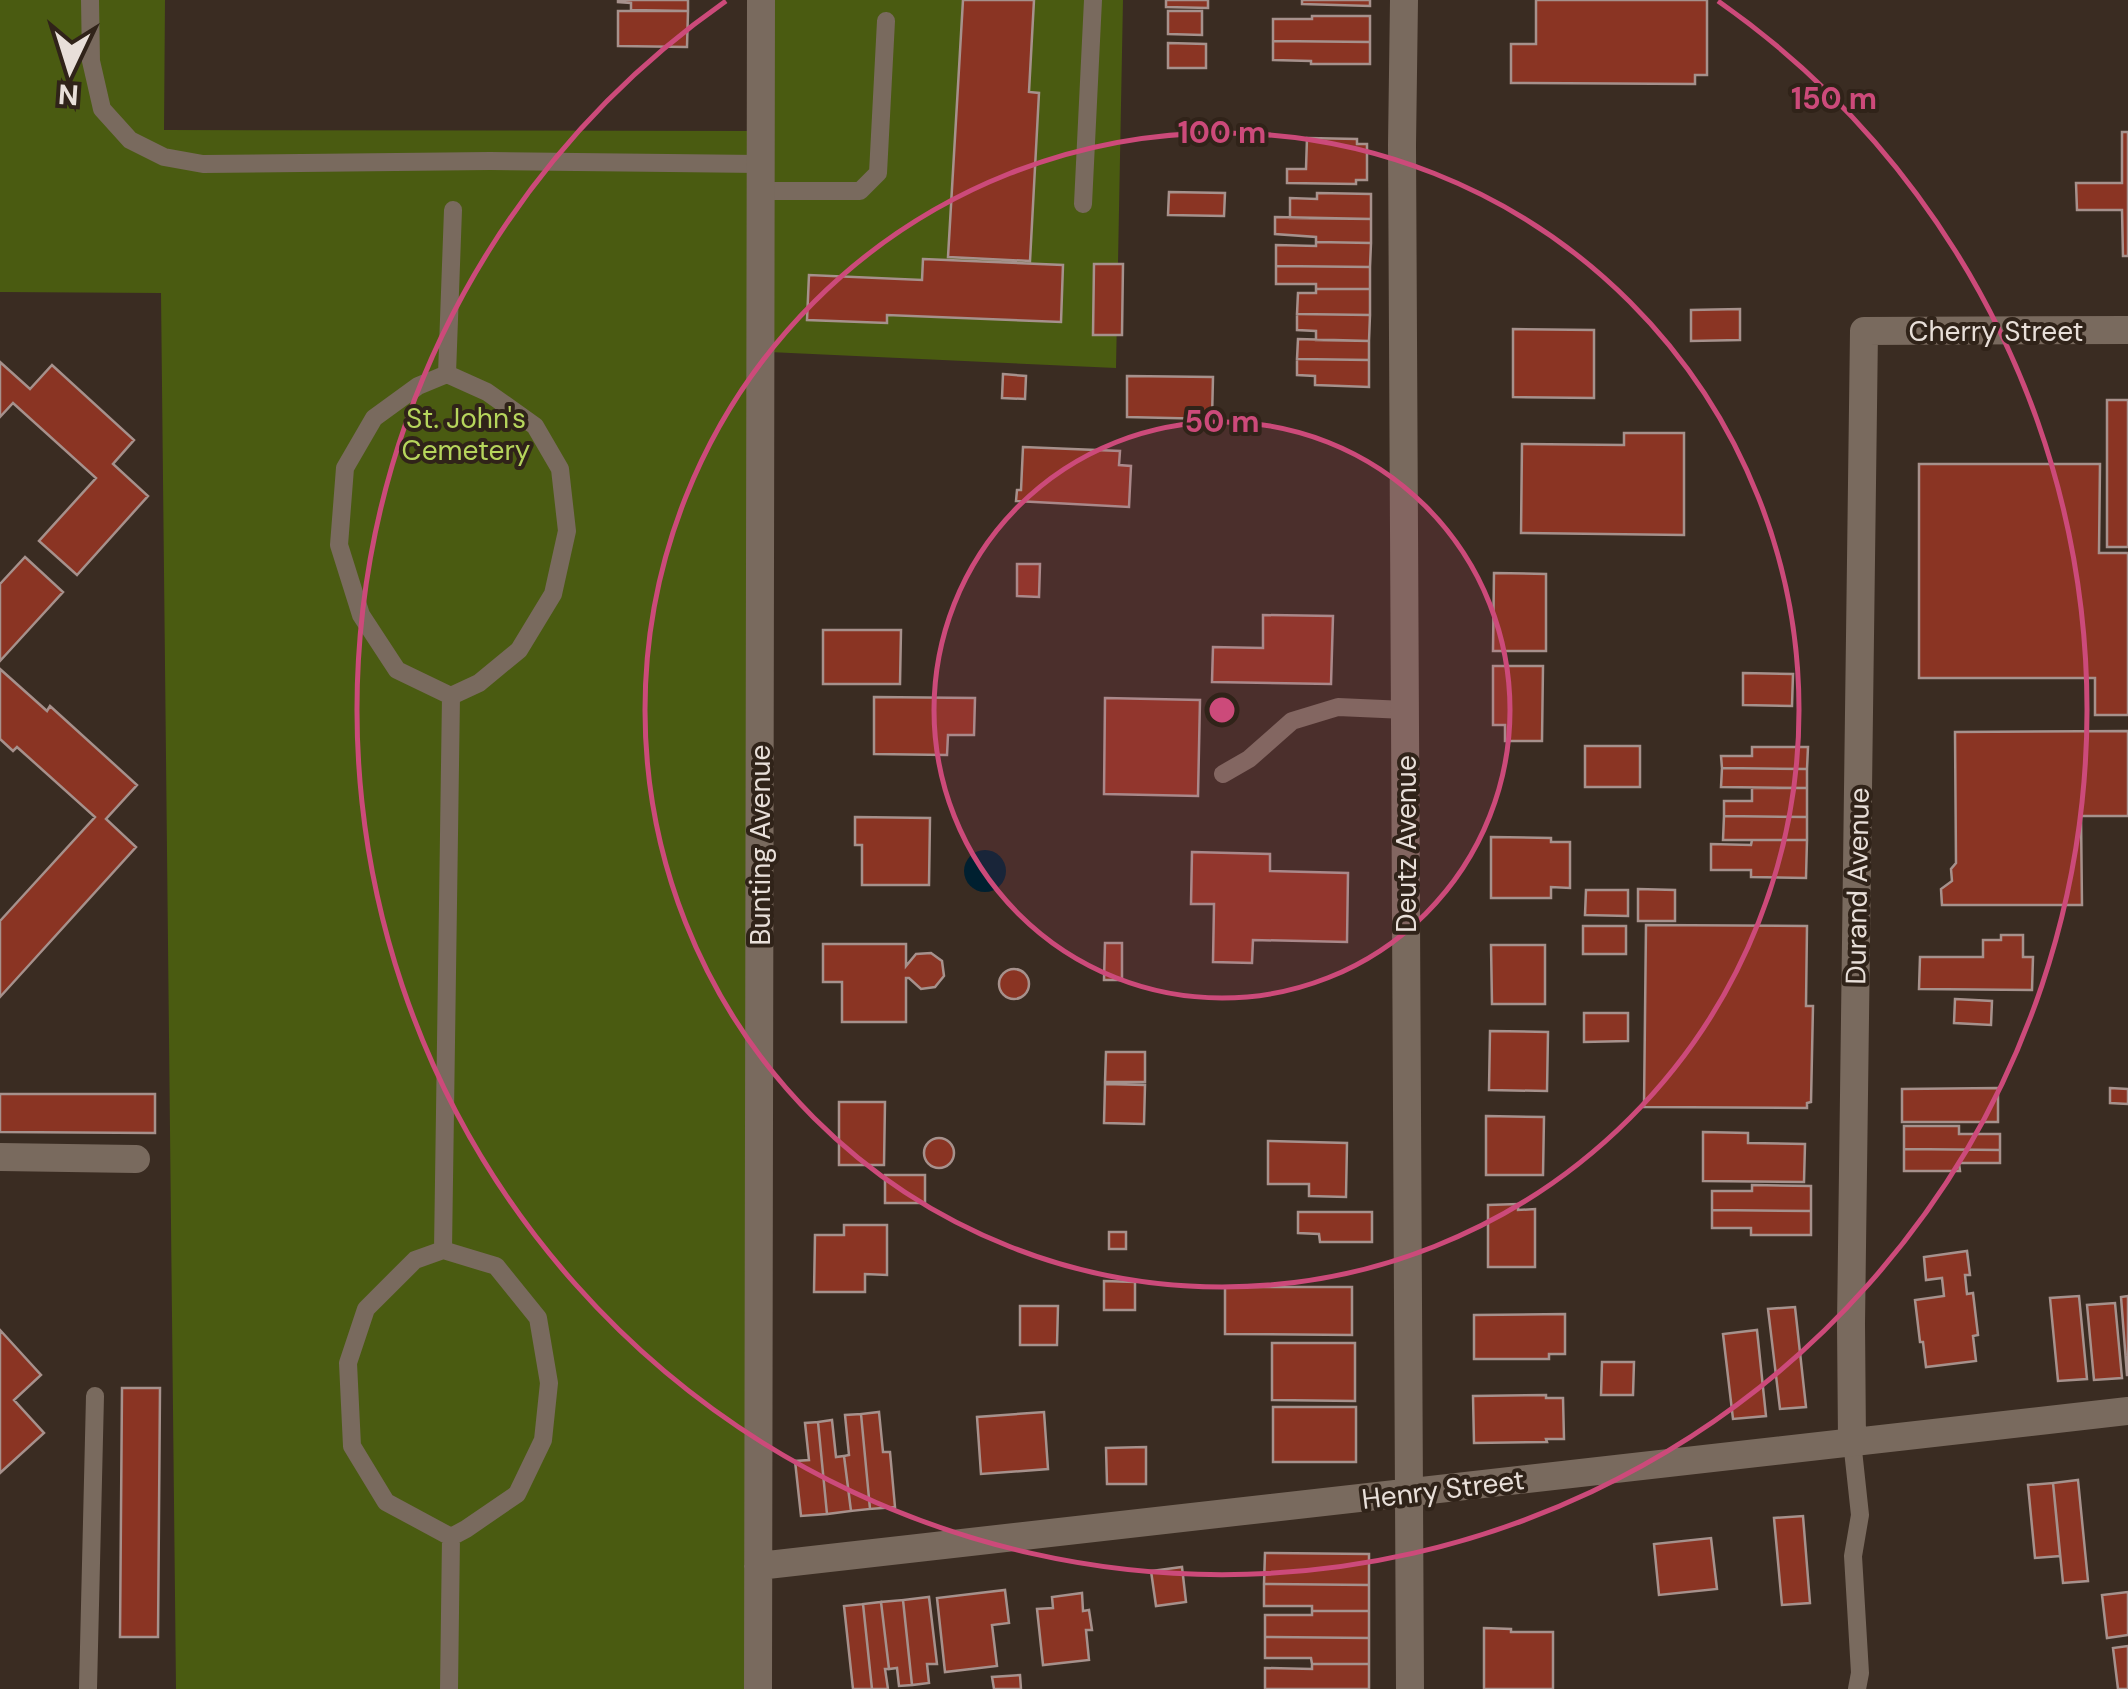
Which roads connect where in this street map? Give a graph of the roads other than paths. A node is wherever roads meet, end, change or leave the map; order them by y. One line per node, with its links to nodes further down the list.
1 (90, 0): 6 (lane)
2 (761, 0): 6 (street, Bunting Avenue)
3 (1093, 0): 7 (lane)
4 (1404, 0): 13 (street, Deutz Avenue)
5 (886, 20): 6 (lane)
6 (760, 178): 23 (street, Bunting Avenue)
7 (1084, 204)
8 (453, 210): 11 (lane)
9 (2128, 330): 10 (street, Cherry Street)
10 (1864, 331): 20 (street, Durand Avenue)
11 (447, 374): 12 (lane); 12 (lane)
12 (451, 696): 17 (lane)
13 (1405, 710): 14 (lane); 21 (street, Deutz Avenue)
14 (1223, 774)
15 (0, 1157): 16 (street)
16 (136, 1159)
17 (443, 1250): 22 (lane); 22 (lane)
18 (95, 1396): 24 (lane)
19 (2128, 1410): 20 (street, Henry Street)
20 (1852, 1441): 21 (street, Henry Street); 28 (lane)
21 (1410, 1492): 23 (street, Henry Street); 27 (street, Deutz Avenue)
22 (451, 1537): 25 (lane)
23 (758, 1566): 26 (street, Bunting Avenue)
24 (88, 1689)
25 (450, 1689)
26 (758, 1689)
27 (1410, 1689)
28 (1857, 1689)

